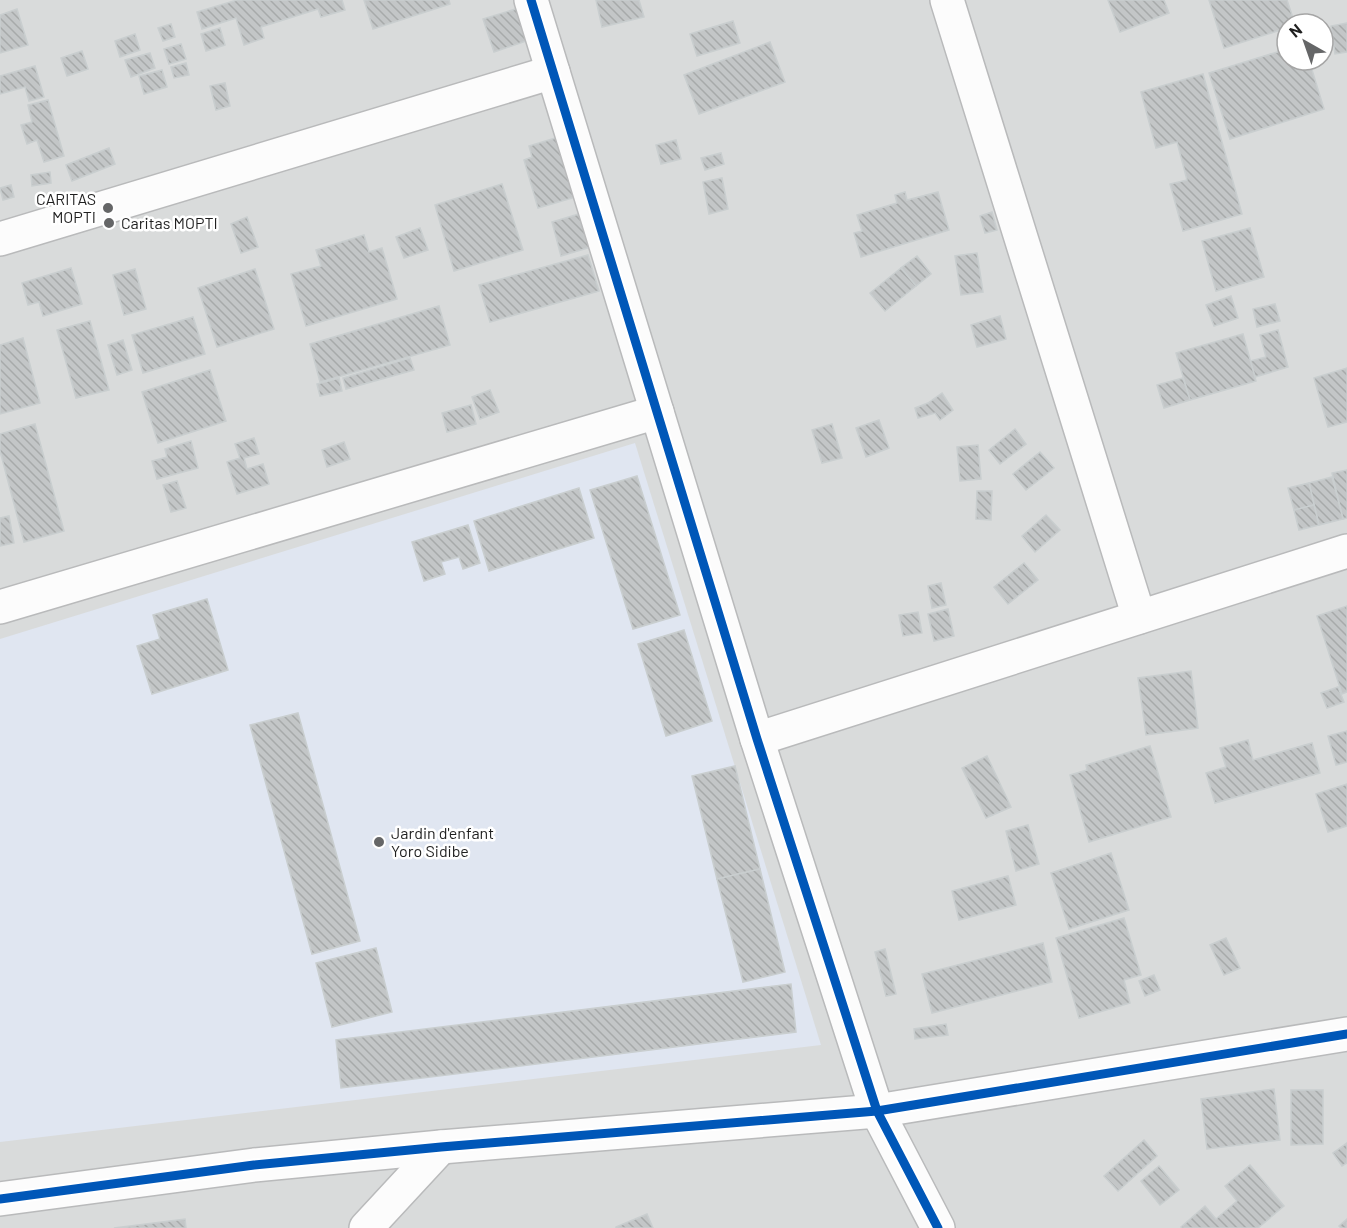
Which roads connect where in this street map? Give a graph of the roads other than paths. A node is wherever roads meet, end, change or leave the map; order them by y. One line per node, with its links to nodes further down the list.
1 (531, 0): 3 (street)
2 (947, 0): 8 (street)
3 (553, 72): 4 (street); 5 (street)
4 (0, 238)
5 (657, 412): 7 (street); 9 (street)
6 (1347, 551): 8 (street)
7 (0, 607)
8 (1139, 617): 9 (street)
9 (757, 739): 11 (street)
10 (1347, 1034): 11 (street)
11 (877, 1111): 12 (street); 15 (street)
12 (441, 1147): 13 (street); 14 (street)
13 (0, 1199)
14 (366, 1228)
15 (938, 1228)

